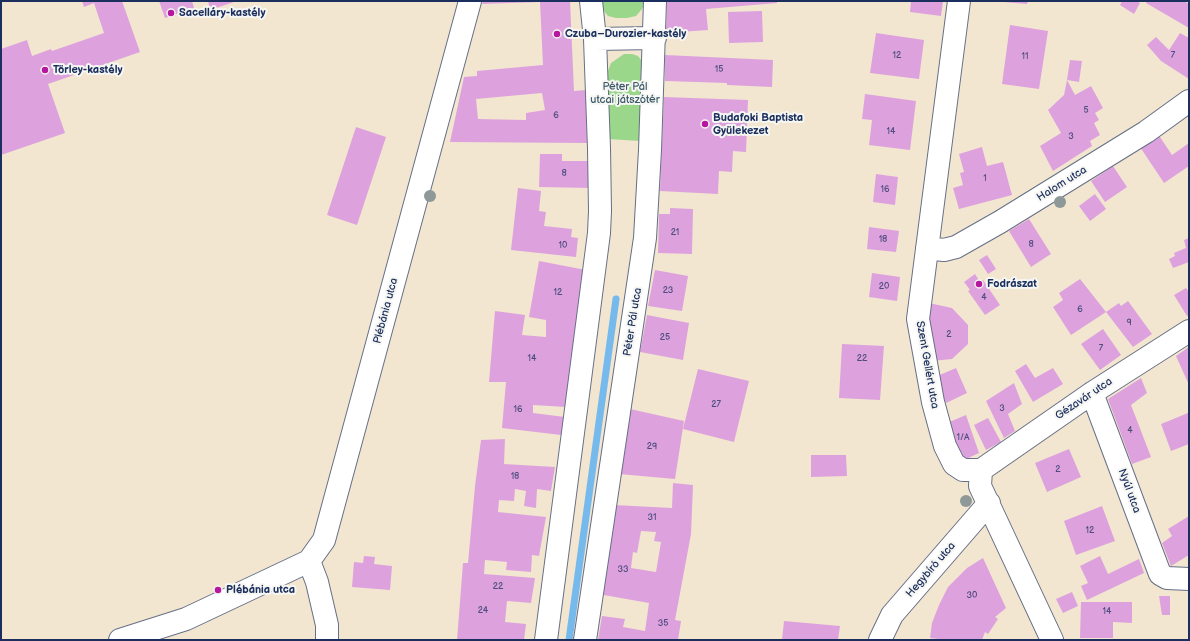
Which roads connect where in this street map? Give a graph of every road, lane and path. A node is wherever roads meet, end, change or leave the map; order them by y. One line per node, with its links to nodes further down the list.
1 (470, 1): 13 (street, Plébánia utca)
2 (591, 1): 6 (street)
3 (655, 1): 5 (street, Péter Pál utca)
4 (959, 1): 8 (street, Szent Gellért utca)
5 (655, 38): 6 (street); 18 (street, Péter Pál utca)
6 (595, 39): 17 (street)
7 (1189, 101): 8 (street, Halom utca)
8 (927, 248): 11 (street, Szent Gellért utca)
9 (1189, 331): 10 (street, Gézavár utca)
10 (1092, 393): 11 (street, Gézavár utca); 14 (street, Nyúl utca)
11 (981, 470): 12 (street)
12 (989, 503): 19 (street, Hegybíró utca); 20 (street)
13 (309, 561): 15 (street); 16 (street)
14 (1185, 576)
15 (120, 640)
16 (327, 640)
17 (546, 640)
18 (585, 640)
19 (880, 640)
20 (1052, 640)

